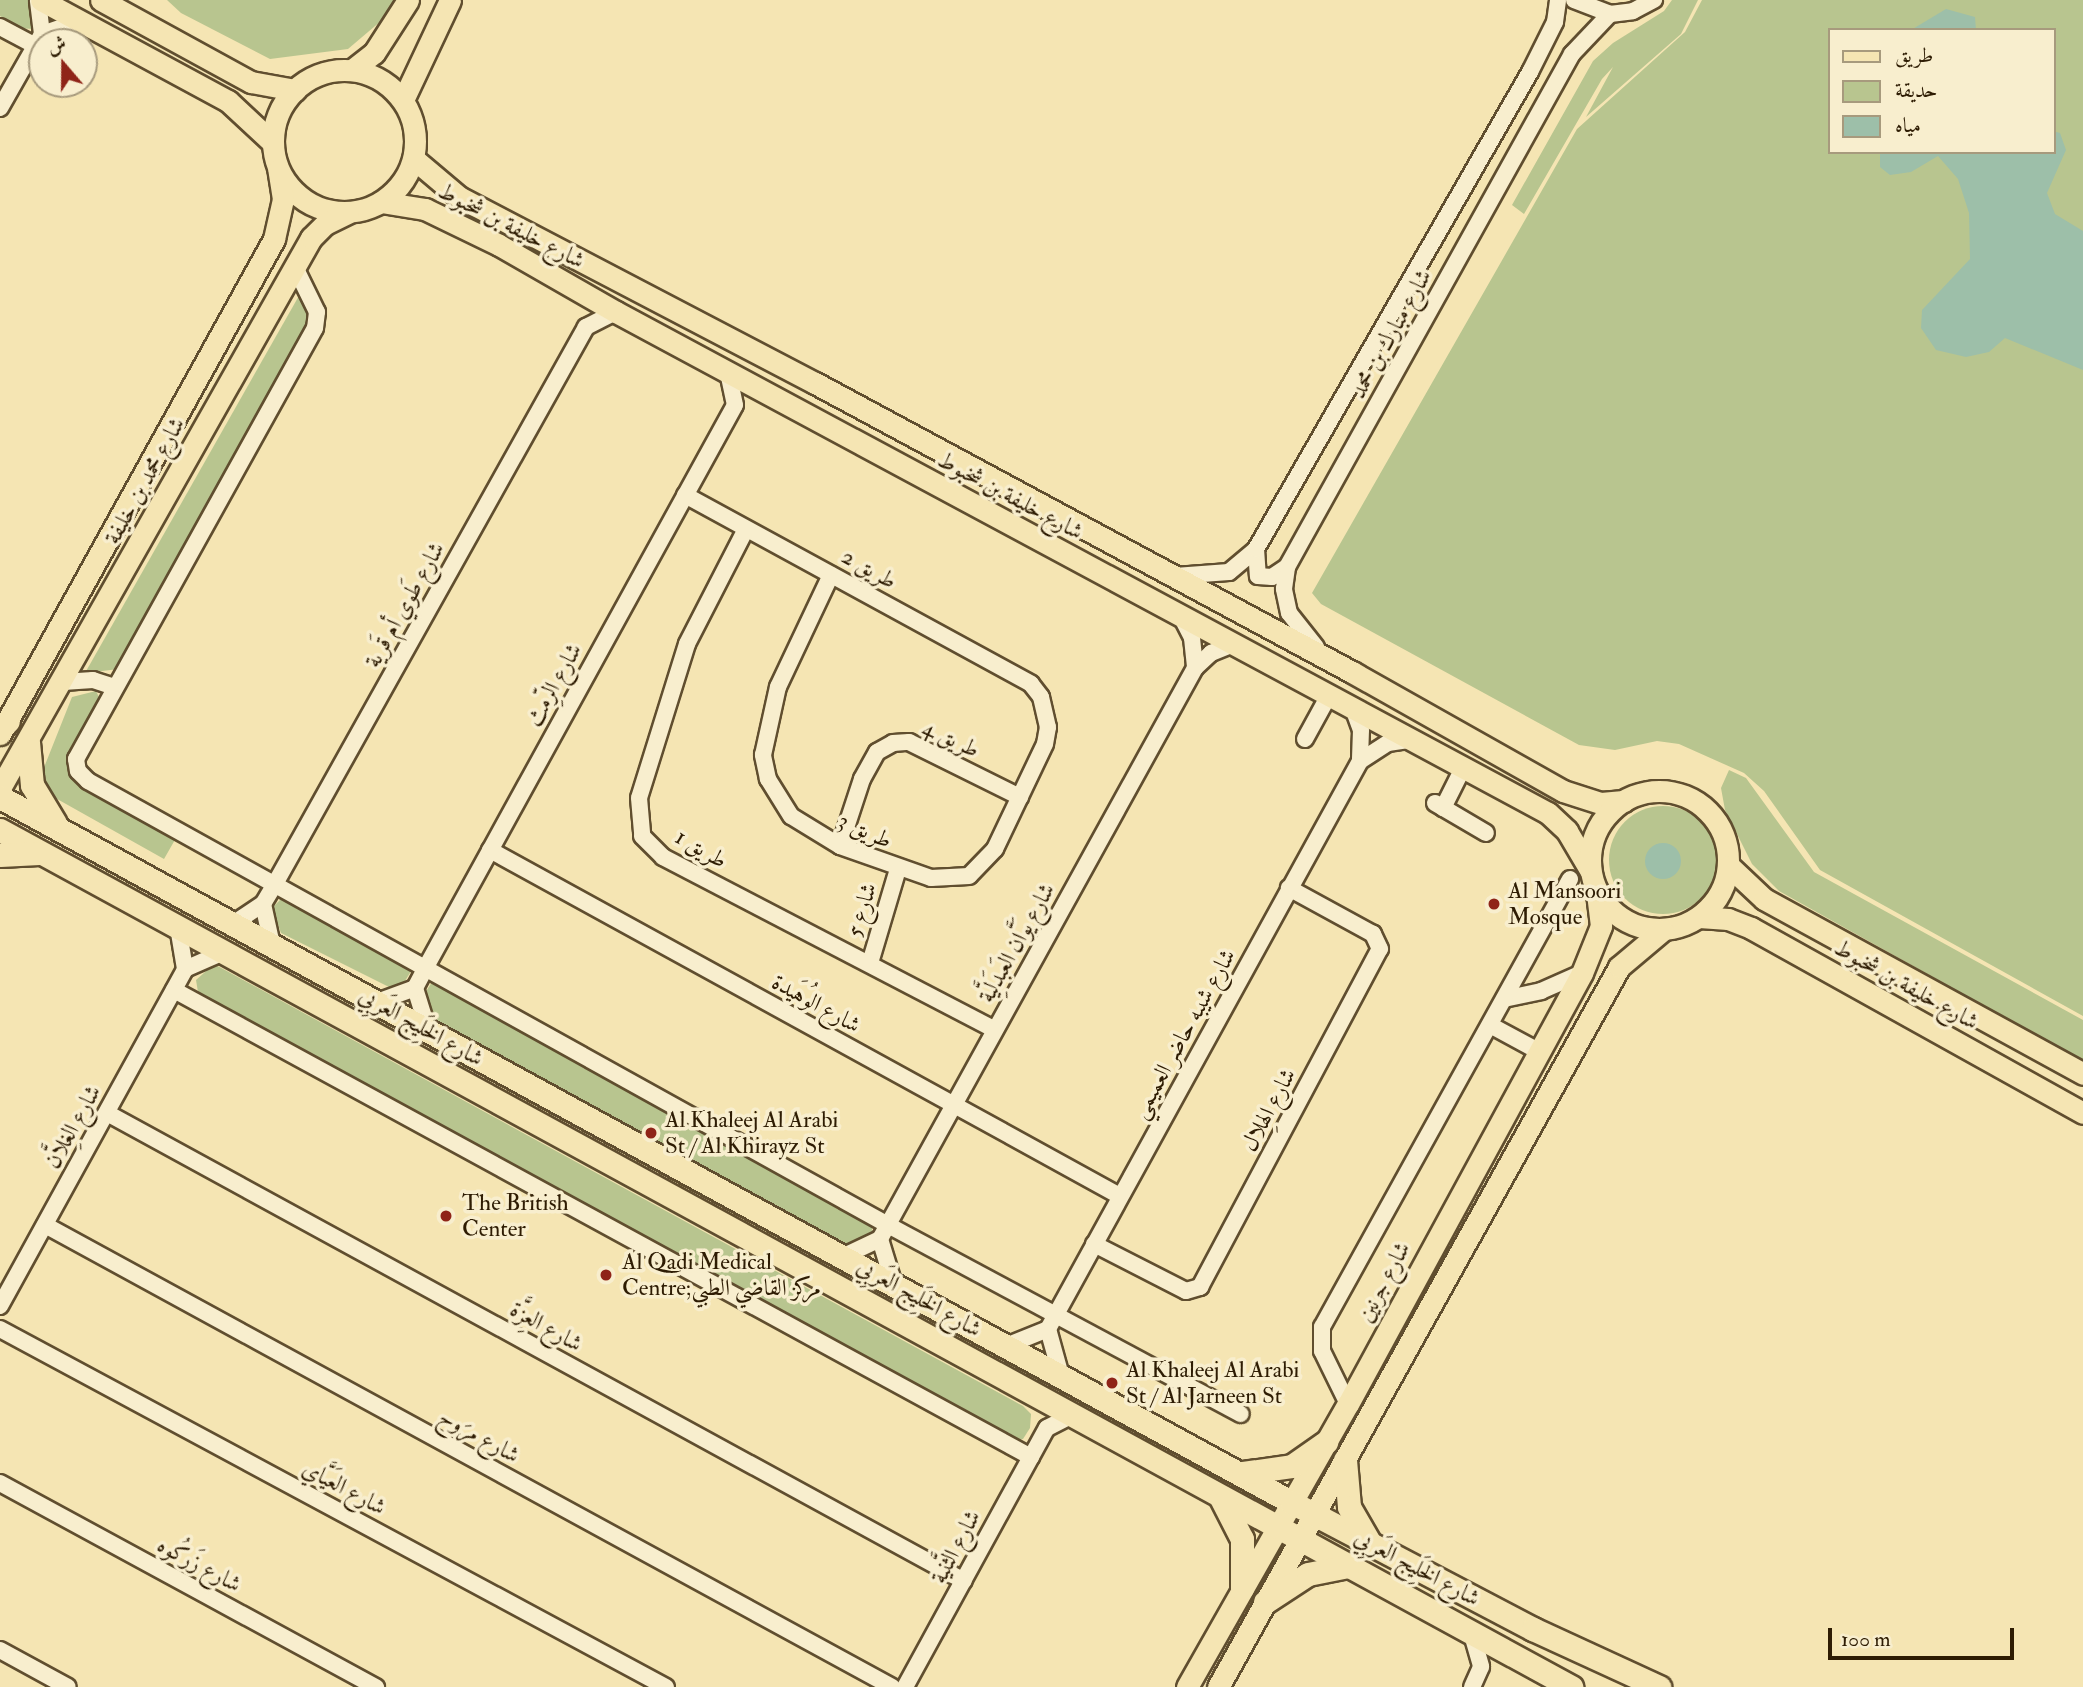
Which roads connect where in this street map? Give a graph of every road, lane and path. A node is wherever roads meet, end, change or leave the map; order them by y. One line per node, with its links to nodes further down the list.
1 (40, 0): 9 (main road); 11 (street)
2 (101, 0): 16 (main road)
3 (408, 0): 15 (main road)
4 (450, 0): 17 (main road)
5 (1558, 0): 33 (street, شارع مبارك بن محمد)
6 (1574, 0): 8 (street)
7 (1654, 0): 8 (street)
8 (1610, 13): 34 (street, شارع مبارك بن محمد)
9 (76, 22): 12 (street); 19 (main road)
10 (0, 27): 13 (street)
11 (39, 28)
12 (63, 28)
13 (28, 37)
14 (28, 58): 18 (street)
15 (352, 70): 16 (main road); 17 (main road)
16 (295, 90): 19 (main road)
17 (403, 100): 20 (main road)
18 (0, 108)
19 (272, 142): 21 (main road)
20 (414, 159): 22 (main road); 36 (main road, شارع خليفة بن شخبوط)
21 (278, 169): 23 (main road); 46 (main road, شارع محمد بن خليفة)
22 (381, 202): 23 (main road); 25 (main road, شارع خليفة بن شخبوط)
23 (348, 212): 24 (main road, شارع محمد بن خليفة)
24 (295, 267): 41 (main road, شارع محمد بن خليفة); 43 (street)
25 (578, 290): 26 (main road, شارع خليفة بن شخبوط); 27 (street)
26 (615, 312): 27 (street); 28 (main road, شارع خليفة بن شخبوط)
27 (586, 327): 67 (street, شارع طَوي أم قَرية)
28 (728, 372): 29 (main road, شارع خليفة بن شخبوط); 30 (street)
29 (765, 392): 30 (street); 37 (main road, شارع خليفة بن شخبوط)
30 (735, 405): 31 (street, شارع الرِّمث)
31 (685, 495): 32 (street, طريق 2); 60 (street, شارع الرِّمث)
32 (746, 528): 35 (street, طريق 2); 77 (street, طريق 1)
33 (1256, 549): 34 (street); 36 (street, شارع مبارك بن محمد)
34 (1287, 567): 40 (street, شارع مبارك بن محمد)
35 (831, 575): 42 (street, طريق 2); 59 (street, طريق 3)
36 (1171, 576): 40 (main road, شارع خليفة بن شخبوط)
37 (1182, 618): 38 (main road, شارع خليفة بن شخبوط); 39 (street)
38 (1231, 645): 39 (street, شارع يَوَّان العَبدَلِيَّة); 44 (main road, شارع خليفة بن شخبوط)
39 (1195, 668): 89 (street, شارع يَوَّان العَبدَلِيَّة)
40 (1352, 672): 55 (main road, شارع خليفة بن شخبوط)
41 (63, 682): 43 (street); 49 (main road, شارع محمد بن خليفة)
42 (1031, 684): 54 (street, طريق 3)
43 (115, 687): 67 (street)
44 (1328, 697): 45 (main road, شارع خليفة بن شخبوط); 47 (street)
45 (1354, 711): 48 (main road, شارع خليفة بن شخبوط); 50 (street, شارع شيبه حاضر العميمي)
46 (3, 728)
47 (1304, 739)
48 (1410, 740): 50 (street, شارع شيبه حاضر العميمي); 51 (main road, شارع خليفة بن شخبوط)
49 (29, 742): 52 (main road, شارع محمد بن خليفة); 57 (highway)
50 (1360, 761): 68 (street, شارع شيبه حاضر العميمي)
51 (1463, 768): 58 (street); 65 (main road, شارع خليفة بن شخبوط)
52 (0, 788)
53 (0, 797): 57 (highway, شارع الخَلِيج العَربِي)
54 (1020, 797): 59 (street, طريق 4); 64 (street, طريق 3)
55 (1625, 801): 63 (main road); 65 (main road)
56 (0, 830): 61 (highway, شارع الخَلِيج العَربِي)
57 (62, 830): 72 (highway, شارع الخَلِيج العَربِي)
58 (1486, 833)
59 (840, 846): 64 (street, طريق 3)
60 (490, 850): 78 (street, شارع الرِّمث); 92 (street, شارع الوُهَيدة)
61 (40, 853): 62 (highway); 73 (highway, شارع الخَلِيج العَربِي)
62 (0, 855)
63 (1729, 866): 71 (main road); 91 (main road, شارع خليفة بن شخبوط)
64 (898, 869): 77 (street, شارع 5)
65 (1590, 870): 69 (main road)
66 (1570, 879): 80 (street)
67 (276, 882): 70 (street, شارع طَوي أم قَرية); 78 (street)
68 (1289, 888): 95 (street, شارع شيبه حاضر العميمي); 98 (street, شارع الهِلال)
69 (1597, 892): 74 (main road); 81 (main road, شارع جرنين)
70 (263, 904): 72 (street, شارع طَوي أم قَرية); 75 (street)
71 (1699, 917): 74 (main road); 94 (main road, شارع خليفة بن شخبوط)
72 (233, 924): 75 (highway, شارع الخَلِيج العَربِي)
73 (178, 927): 76 (highway, شارع الخَلِيج العَربِي); 79 (street)
74 (1663, 930): 114 (main road)
75 (272, 945): 86 (highway, شارع الخَلِيج العَربِي)
76 (225, 952): 79 (street); 107 (highway, شارع الخَلِيج العَربِي)
77 (870, 963): 89 (street, طريق 1)
78 (426, 967): 82 (street, شارع الرِّمث); 97 (street)
79 (185, 969): 83 (street, شارع الغِلاَّن)
80 (1520, 970): 84 (street); 85 (street)
81 (1582, 973): 84 (street); 90 (main road, شارع جرنين)
82 (415, 988): 86 (street); 88 (street)
83 (174, 990): 93 (street, شارع الغِلاَّن); 113 (street)
84 (1541, 991): 85 (street)
85 (1504, 999): 87 (street)
86 (377, 1002): 88 (highway, شارع الخَلِيج العَربِي)
87 (1490, 1025): 90 (street); 108 (street)
88 (428, 1030): 99 (highway, شارع الخَلِيج العَربِي)
89 (995, 1030): 92 (street, شارع يَوَّان العَبدَلِيَّة)
90 (1538, 1051): 108 (main road, شارع جرنين)
91 (2083, 1074)
92 (953, 1106): 95 (street, شارع الوُهَيدة); 97 (street, شارع يَوَّان العَبدَلِيَّة)
93 (107, 1112): 96 (street, شارع الغِلاَّن); 124 (street, شارع العِزَّة)
94 (2083, 1113)
95 (1120, 1196): 98 (street, شارع شيبه حاضر العميمي)
96 (45, 1225): 101 (street, شارع الغِلاَّن); 134 (street, شارع مرَوح)
97 (884, 1232): 99 (street); 100 (street); 102 (street)
98 (1094, 1244): 102 (street, شارع شيبه حاضر العميمي)
99 (842, 1257): 100 (highway, شارع الخَلِيج العَربِي)
100 (894, 1285): 105 (highway, شارع الخَلِيج العَربِي)
101 (0, 1306)
102 (1057, 1312): 104 (street, شارع شيبه حاضر العميمي); 110 (street)
103 (0, 1329): 133 (street, شارع العَيَّاي)
104 (1048, 1329): 105 (street); 106 (street)
105 (1006, 1346): 106 (highway, شارع الخَلِيج العَربِي)
106 (1060, 1376): 115 (highway, شارع الخَلِيج العَربِي)
107 (1038, 1397): 109 (highway, شارع الخَلِيج العَربِي); 111 (street)
108 (1348, 1404): 112 (main road, شارع جرنين)
109 (1073, 1415): 111 (street); 117 (highway, شارع الخَلِيج العَربِي)
110 (1241, 1415)
111 (1047, 1428): 113 (street, شارع الثَّنية)
112 (1326, 1442): 115 (highway); 118 (main road, شارع جرنين)
113 (1031, 1457): 124 (street, شارع الثَّنية)
114 (1345, 1460): 119 (main road); 122 (highway)
115 (1240, 1472): 118 (highway, شارع الخَلِيج العَربِي)
116 (0, 1483): 132 (street, شارع زَركُوه)
117 (1219, 1495): 120 (highway, شارع الخَلِيج العَربِي); 125 (highway)
118 (1291, 1502): 119 (highway, شارع الخَلِيج العَربِي); 120 (main road, شارع جرنين)
119 (1315, 1514): 121 (main road); 122 (highway, شارع الخَلِيج العَربِي)
120 (1276, 1527): 121 (highway, شارع الخَلِيج العَربِي); 125 (main road, شارع جرنين)
121 (1300, 1540): 123 (highway, شارع الخَلِيج العَربِي); 126 (main road)
122 (1371, 1544): 140 (highway, شارع الخَلِيج العَربِي)
123 (1348, 1566): 126 (highway); 127 (highway, شارع الخَلِيج العَربِي)
124 (964, 1581): 135 (street, شارع الثَّنية)
125 (1242, 1588): 136 (main road, شارع جرنين)
126 (1265, 1602): 130 (main road)
127 (1470, 1629): 129 (highway, شارع الخَلِيج العَربِي); 137 (street)
128 (0, 1650): 131 (street)
129 (1522, 1657): 138 (highway, شارع الخَلِيج العَربِي); 139 (highway)
130 (1224, 1683)
131 (68, 1687)
132 (376, 1687)
133 (666, 1687)
134 (892, 1687)
135 (905, 1687)
136 (1187, 1687)
137 (1472, 1687)
138 (1571, 1687)
139 (1585, 1687)
140 (1659, 1687)

